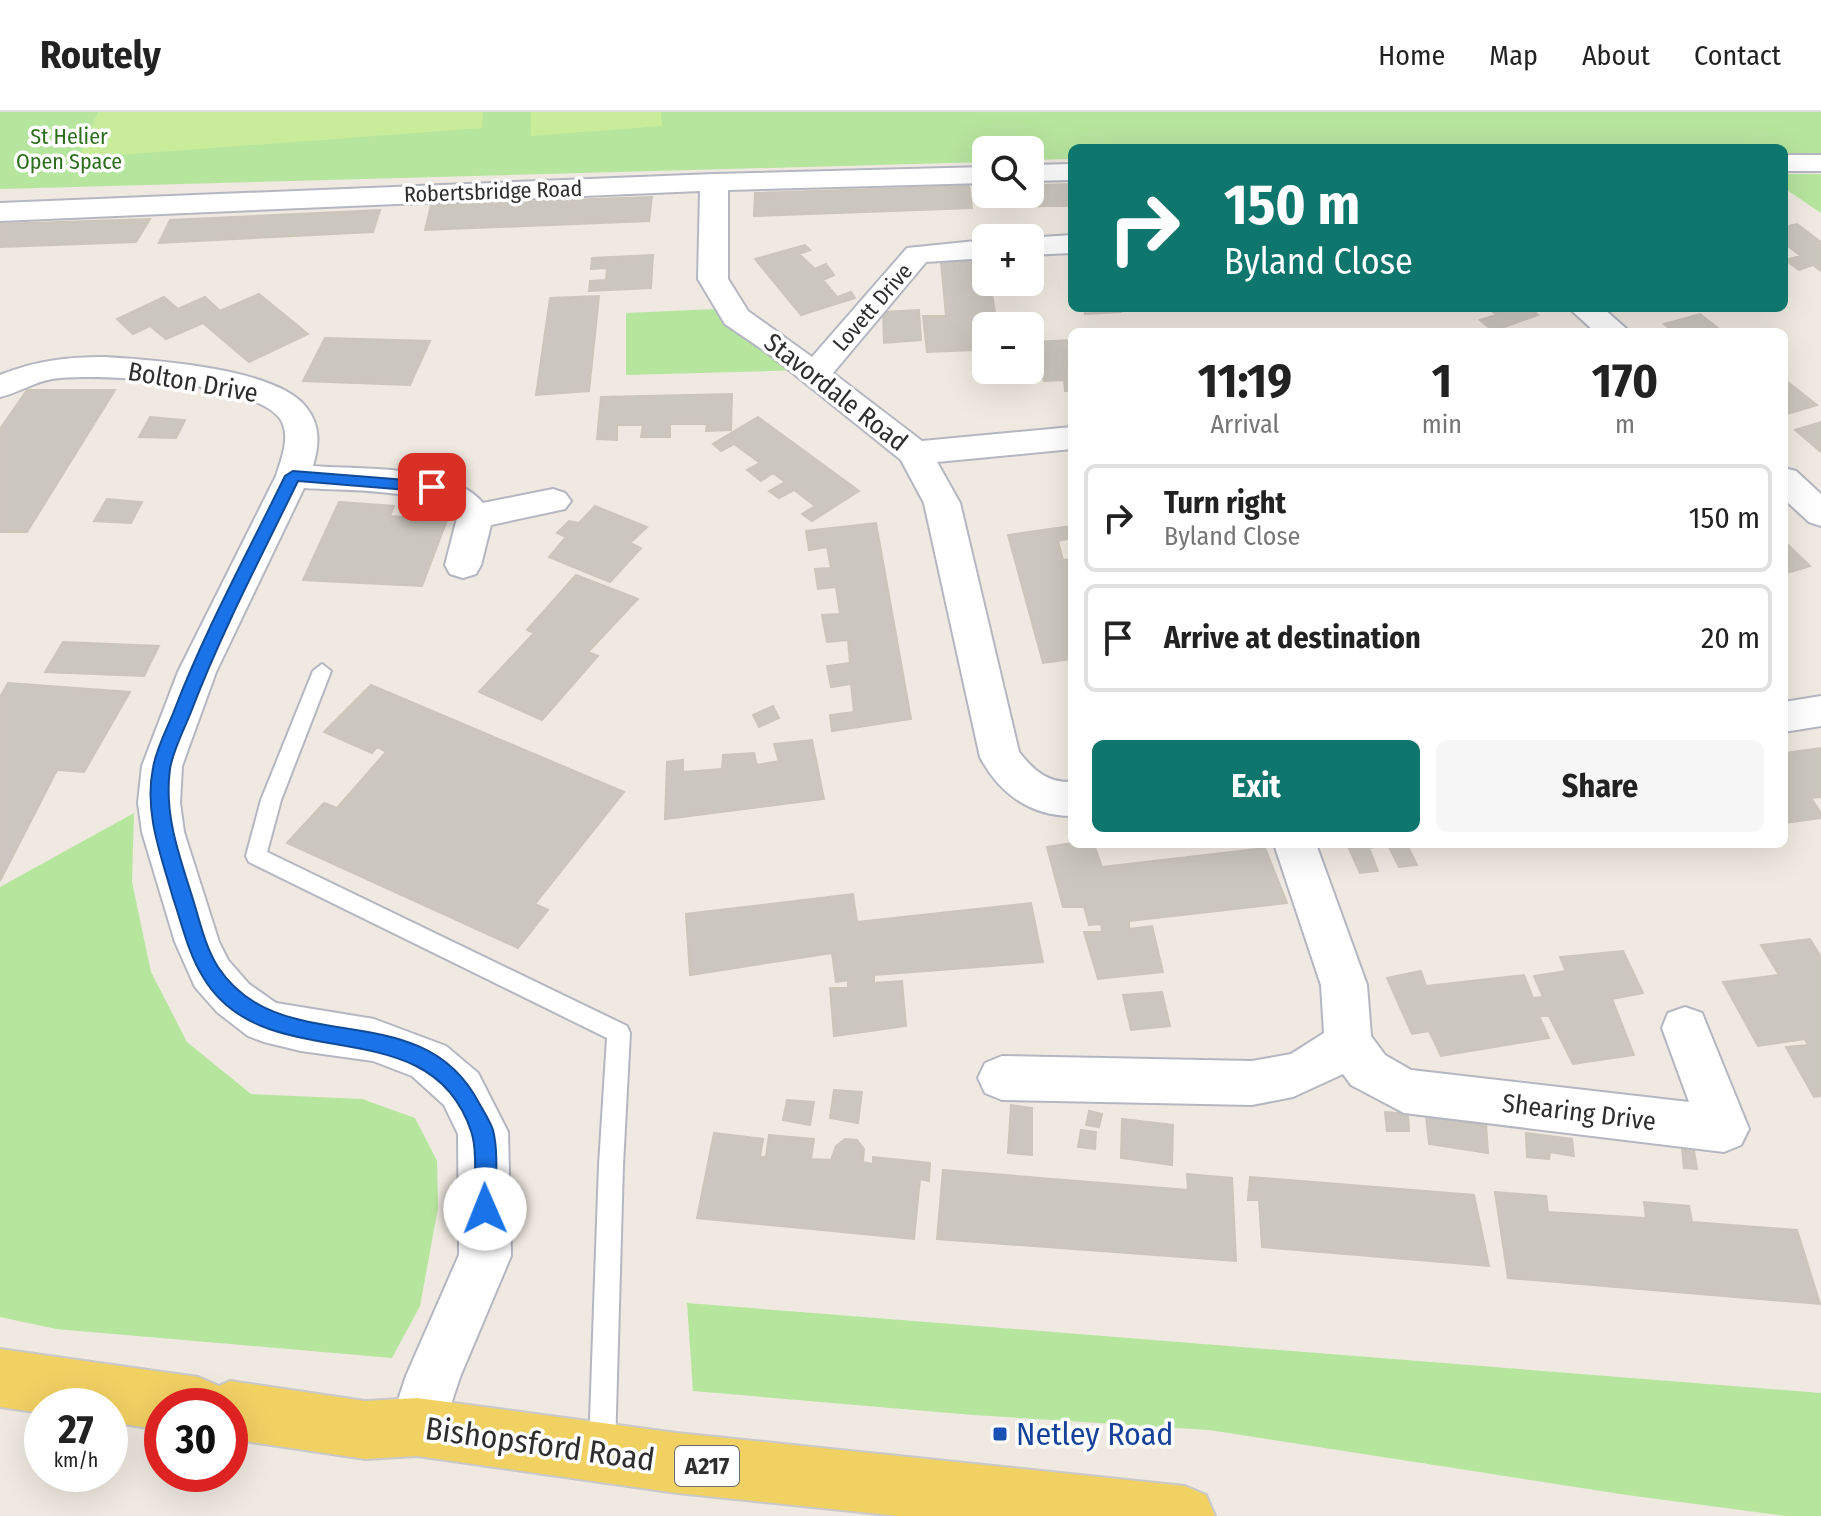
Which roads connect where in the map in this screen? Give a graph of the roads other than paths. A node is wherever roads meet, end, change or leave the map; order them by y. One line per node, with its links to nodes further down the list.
1 (1788, 163): 2 (street)
2 (1821, 163)
3 (1068, 172): 4 (street)
4 (1044, 173)
5 (972, 175): 6 (street, Robertsbridge Road)
6 (714, 182): 7 (street, Robertsbridge Road); 13 (street, Stavordale Road)
7 (0, 212)
8 (1068, 245): 10 (street)
9 (972, 250): 13 (street, Lovett Drive)
10 (1044, 253)
11 (1589, 312): 12 (street)
12 (1609, 328)
13 (814, 375): 16 (street, Stavordale Road)
14 (0, 387): 17 (street, Bolton Drive)
15 (1068, 438): 16 (street)
16 (915, 453): 26 (street, Stavordale Road)
17 (293, 476): 21 (street); 34 (street, Bolton Drive)
18 (1788, 483): 20 (street)
19 (553, 501): 21 (street)
20 (1821, 514)
21 (475, 516): 22 (street)
22 (463, 565)
23 (322, 671): 35 (lane)
24 (1821, 711): 25 (street)
25 (1788, 716)
26 (1068, 799)
27 (1296, 848): 29 (street)
28 (1685, 1028): 29 (street, Shearing Drive)
29 (1348, 1042): 30 (street)
30 (1002, 1078)
31 (0, 1378): 32 (main road)
32 (144, 1398)
33 (248, 1413): 34 (main road, Bishopsford Road / A217)
34 (417, 1427): 35 (main road, Bishopsford Road / A217)
35 (602, 1452): 36 (main road, Bishopsford Road / A217)
36 (1185, 1516)

